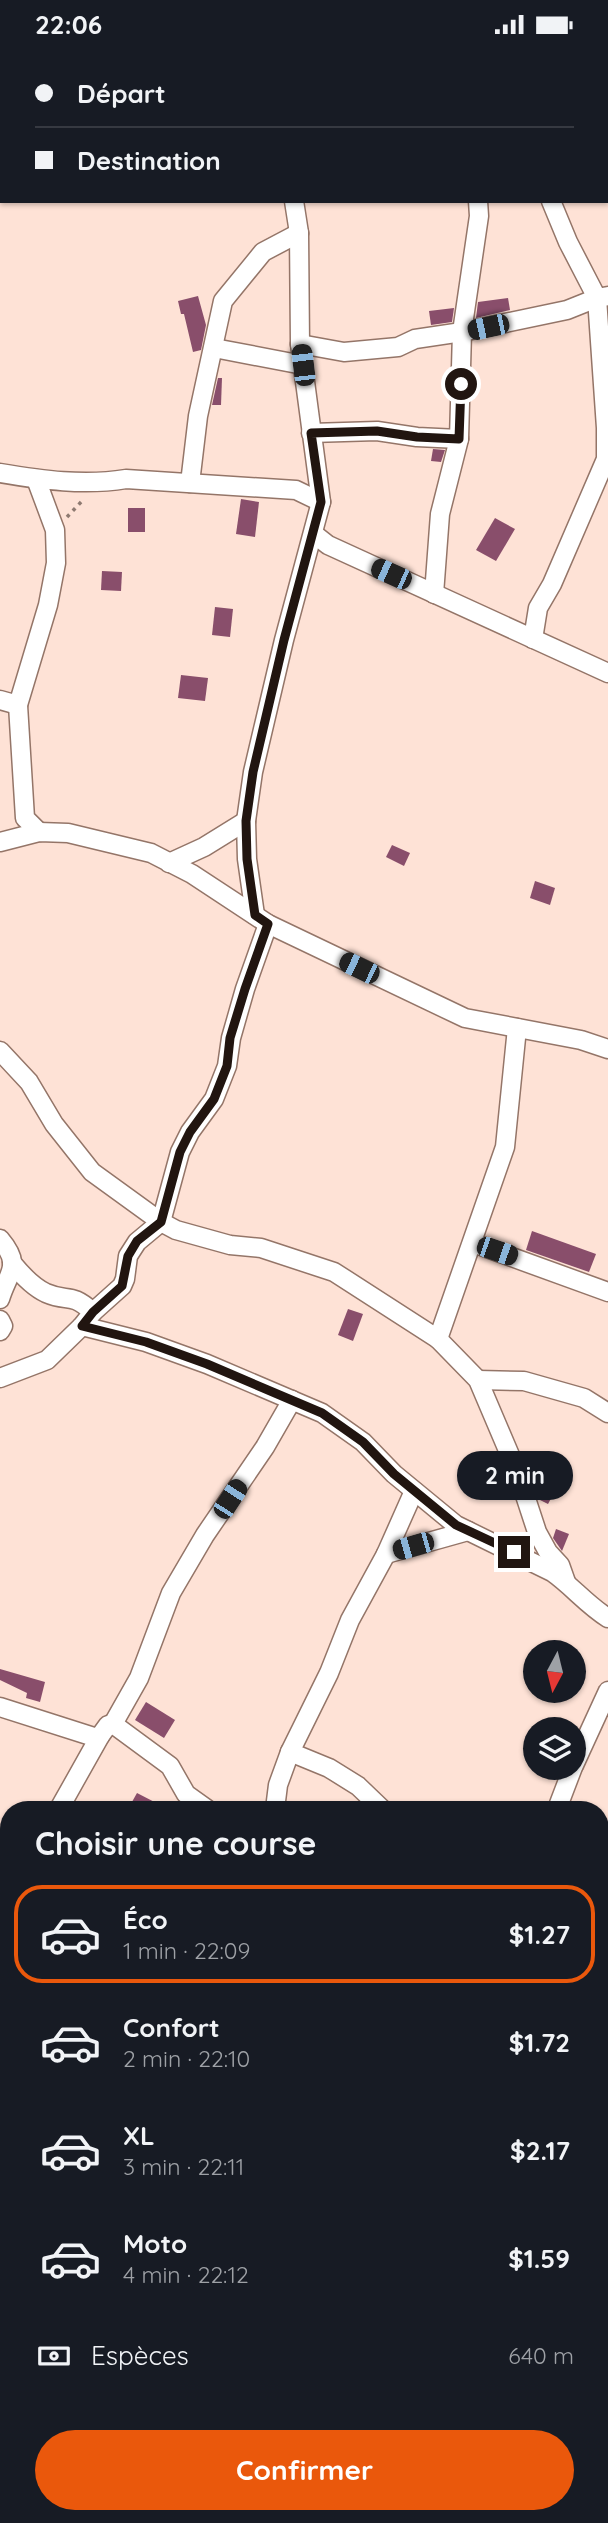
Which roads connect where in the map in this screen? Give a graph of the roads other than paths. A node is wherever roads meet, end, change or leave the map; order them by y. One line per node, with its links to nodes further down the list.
1 (294, 203): 4 (street)
2 (478, 203): 6 (street)
3 (552, 203): 5 (street)
4 (299, 233): 7 (street); 8 (street)
5 (603, 297): 6 (street); 18 (street)
6 (462, 333): 7 (street); 11 (street)
7 (300, 344): 9 (street)
8 (214, 348): 9 (street); 14 (street)
9 (303, 365): 10 (street)
10 (311, 433): 11 (street); 15 (street)
11 (459, 439): 17 (street)
12 (0, 473): 13 (street)
13 (36, 479): 14 (street); 21 (street)
14 (190, 483): 15 (street)
15 (321, 502): 16 (street)
16 (314, 534): 17 (street); 22 (street)
17 (434, 594): 18 (street)
18 (533, 639): 19 (street)
19 (608, 673)
20 (0, 700): 21 (street)
21 (18, 705): 23 (street)
22 (246, 821): 25 (street); 26 (street)
23 (39, 832): 24 (street); 25 (street)
24 (0, 842)
25 (169, 863): 26 (street)
26 (262, 920): 27 (street); 30 (street)
27 (517, 1028): 28 (street); 32 (street)
28 (608, 1049)
29 (0, 1051): 30 (street)
30 (161, 1222): 36 (street); 39 (street)
31 (0, 1239): 33 (street)
32 (473, 1243): 34 (street); 39 (street)
33 (12, 1263): 35 (street); 36 (street)
34 (608, 1292)
35 (0, 1299)
36 (87, 1319): 40 (street); 42 (street)
37 (0, 1320): 38 (street)
38 (0, 1331)
39 (438, 1339): 41 (street)
40 (0, 1378)
41 (478, 1380): 43 (street); 47 (street)
42 (292, 1399): 44 (street); 51 (street)
43 (608, 1413)
44 (414, 1491): 45 (street); 46 (street)
45 (468, 1531): 46 (street); 47 (street)
46 (386, 1554): 53 (street)
47 (566, 1582): 48 (street)
48 (608, 1618)
49 (608, 1691): 52 (street)
50 (0, 1707): 51 (street)
51 (107, 1730): 55 (street); 56 (street)
52 (586, 1738)
53 (290, 1752): 57 (street); 58 (street)
54 (568, 1780): 59 (street)
55 (64, 1801)
56 (196, 1801)
57 (276, 1801)
58 (374, 1801)
59 (560, 1801)

